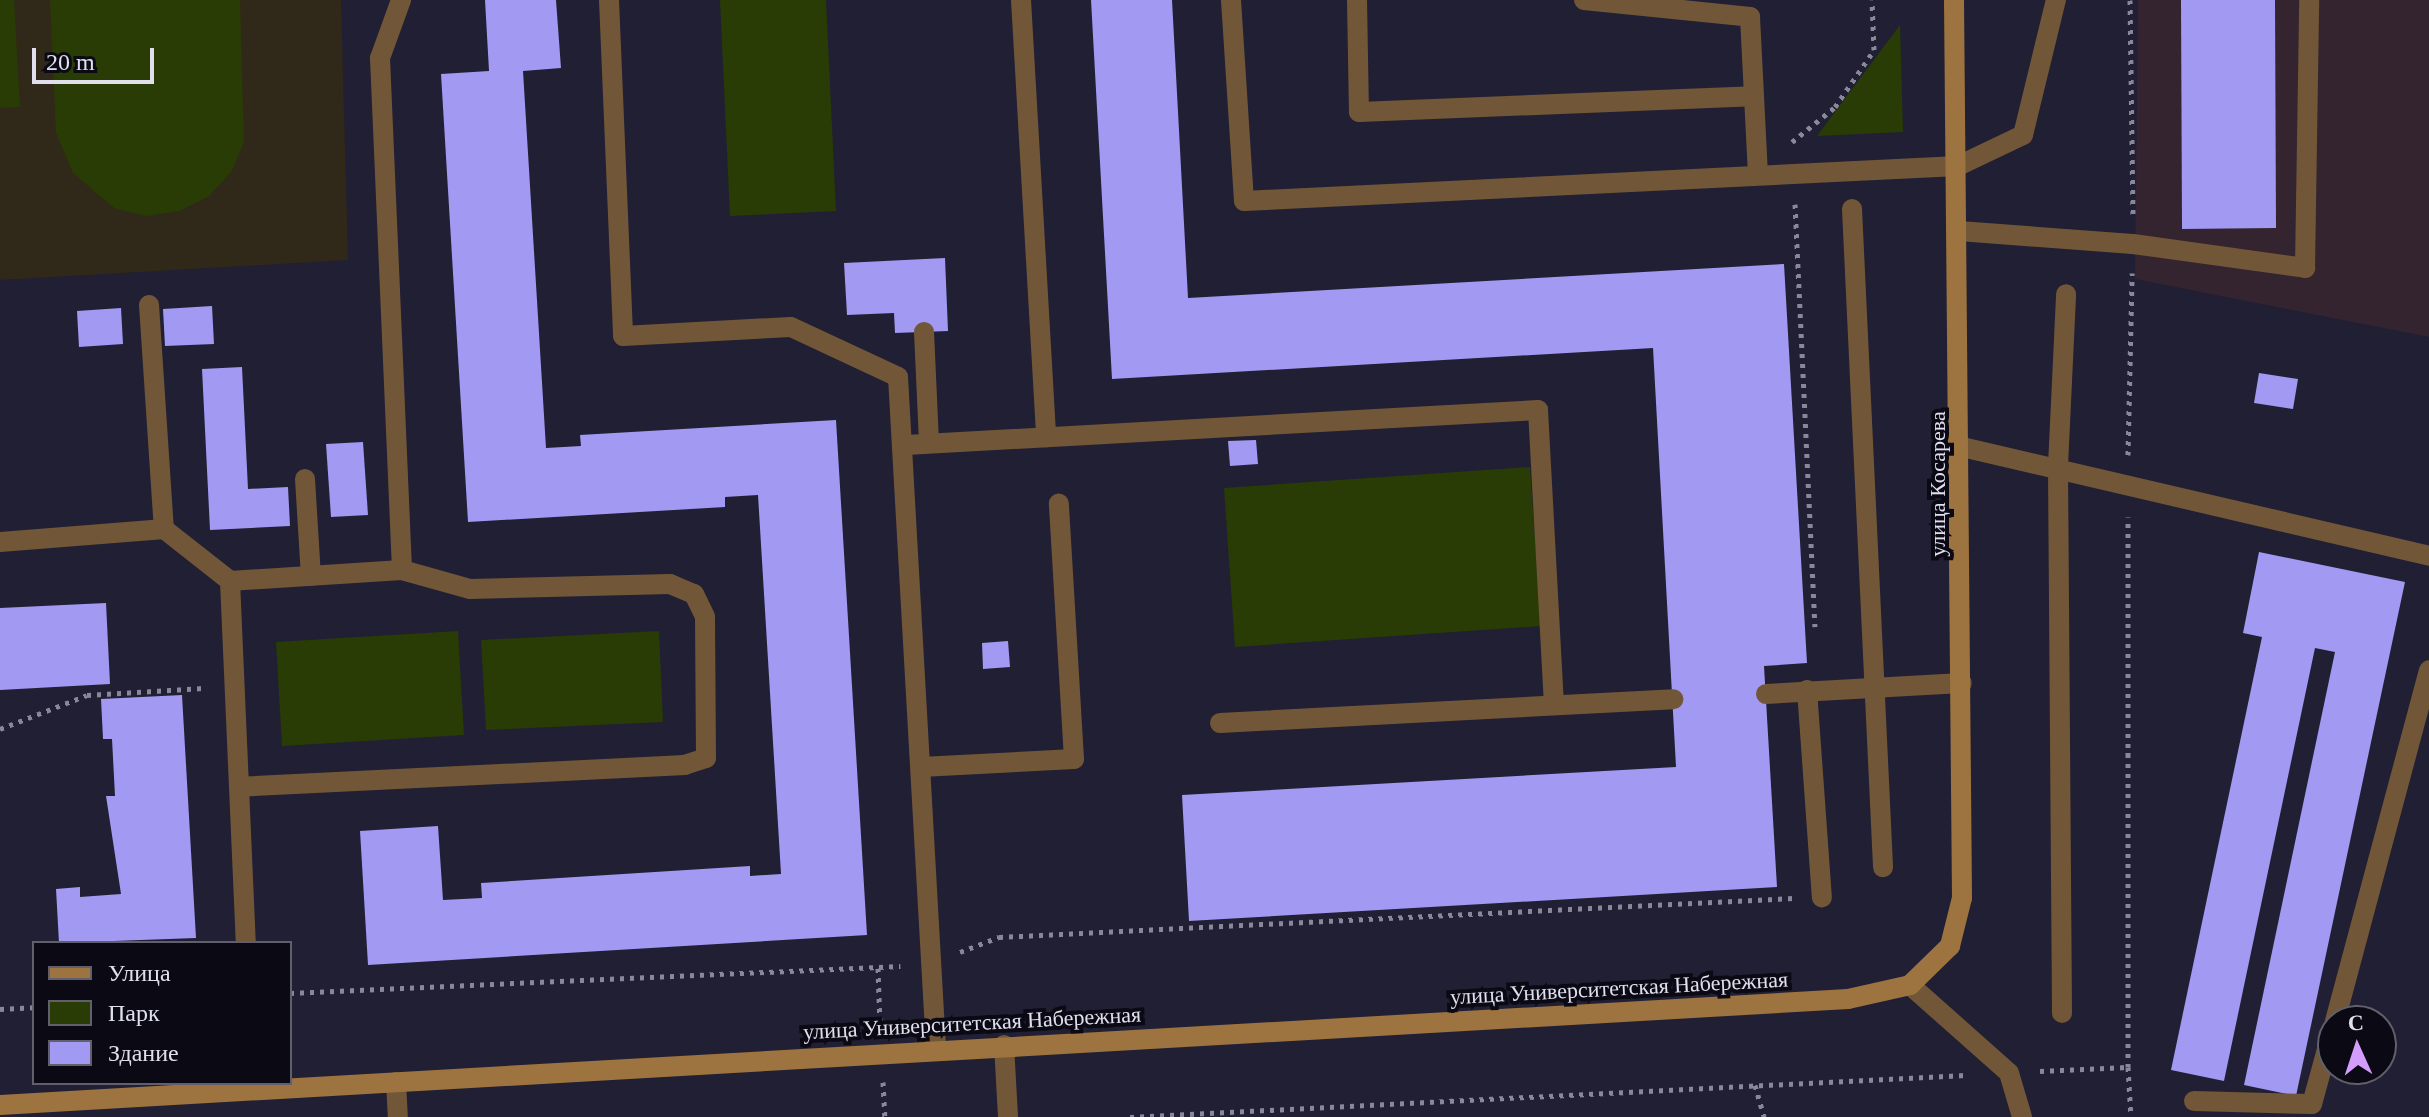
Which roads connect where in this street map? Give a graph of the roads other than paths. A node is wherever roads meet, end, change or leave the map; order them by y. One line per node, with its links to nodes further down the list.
1 (401, 0): 28 (lane)
2 (609, 0): 20 (lane)
3 (1021, 0): 18 (lane)
4 (1231, 0): 12 (lane)
5 (1357, 0): 10 (lane)
6 (1584, 0): 10 (lane)
7 (1954, 0): 11 (main road, улица Косарева)
8 (2056, 0): 11 (lane)
9 (2309, 0): 14 (lane)
10 (1753, 96): 12 (lane)
11 (1958, 166): 12 (lane); 14 (main road, улица Косарева)
12 (1758, 175)
13 (1852, 209): 33 (lane)
14 (1959, 231): 21 (main road, улица Косарева)
15 (2066, 294): 22 (lane)
16 (149, 305): 25 (lane)
17 (924, 332): 19 (lane)
18 (1046, 437): 19 (lane); 37 (lane)
19 (929, 443): 20 (lane)
20 (906, 445): 39 (lane)
21 (1962, 447): 22 (lane); 32 (main road, улица Косарева)
22 (2058, 466): 27 (lane); 47 (lane)
23 (305, 479): 29 (lane)
24 (1059, 503): 39 (lane)
25 (164, 529): 26 (lane); 30 (lane)
26 (0, 542)
27 (2429, 556)
28 (402, 570): 29 (lane); 40 (lane)
29 (311, 576): 30 (lane)
30 (230, 581): 40 (lane)
31 (2429, 670): 46 (lane)
32 (1962, 683): 33 (lane); 44 (main road, улица Косарева)
33 (1875, 687): 34 (lane); 41 (lane)
34 (1807, 690): 35 (lane); 42 (lane)
35 (1766, 694)
36 (1673, 699): 37 (lane)
37 (1554, 705): 38 (lane)
38 (1220, 723)
39 (921, 767): 49 (lane)
40 (241, 787): 43 (lane)
41 (1883, 867)
42 (1822, 897)
43 (246, 941)
44 (1938, 963): 45 (main road, улица Университетская Набережная)
45 (1910, 985): 48 (main road, улица Университетская Набережная); 57 (lane)
46 (2339, 1005)
47 (2062, 1013)
48 (1004, 1045): 49 (main road, улица Университетская Набережная); 56 (lane)
49 (936, 1049): 50 (main road, улица Университетская Набережная)
50 (396, 1082): 52 (main road, улица Университетская Набережная); 55 (lane)
51 (2317, 1085): 53 (lane)
52 (253, 1087): 54 (main road, улица Университетская Набережная)
53 (2194, 1101)
54 (0, 1105)
55 (398, 1117)
56 (1008, 1117)
57 (2022, 1117)

